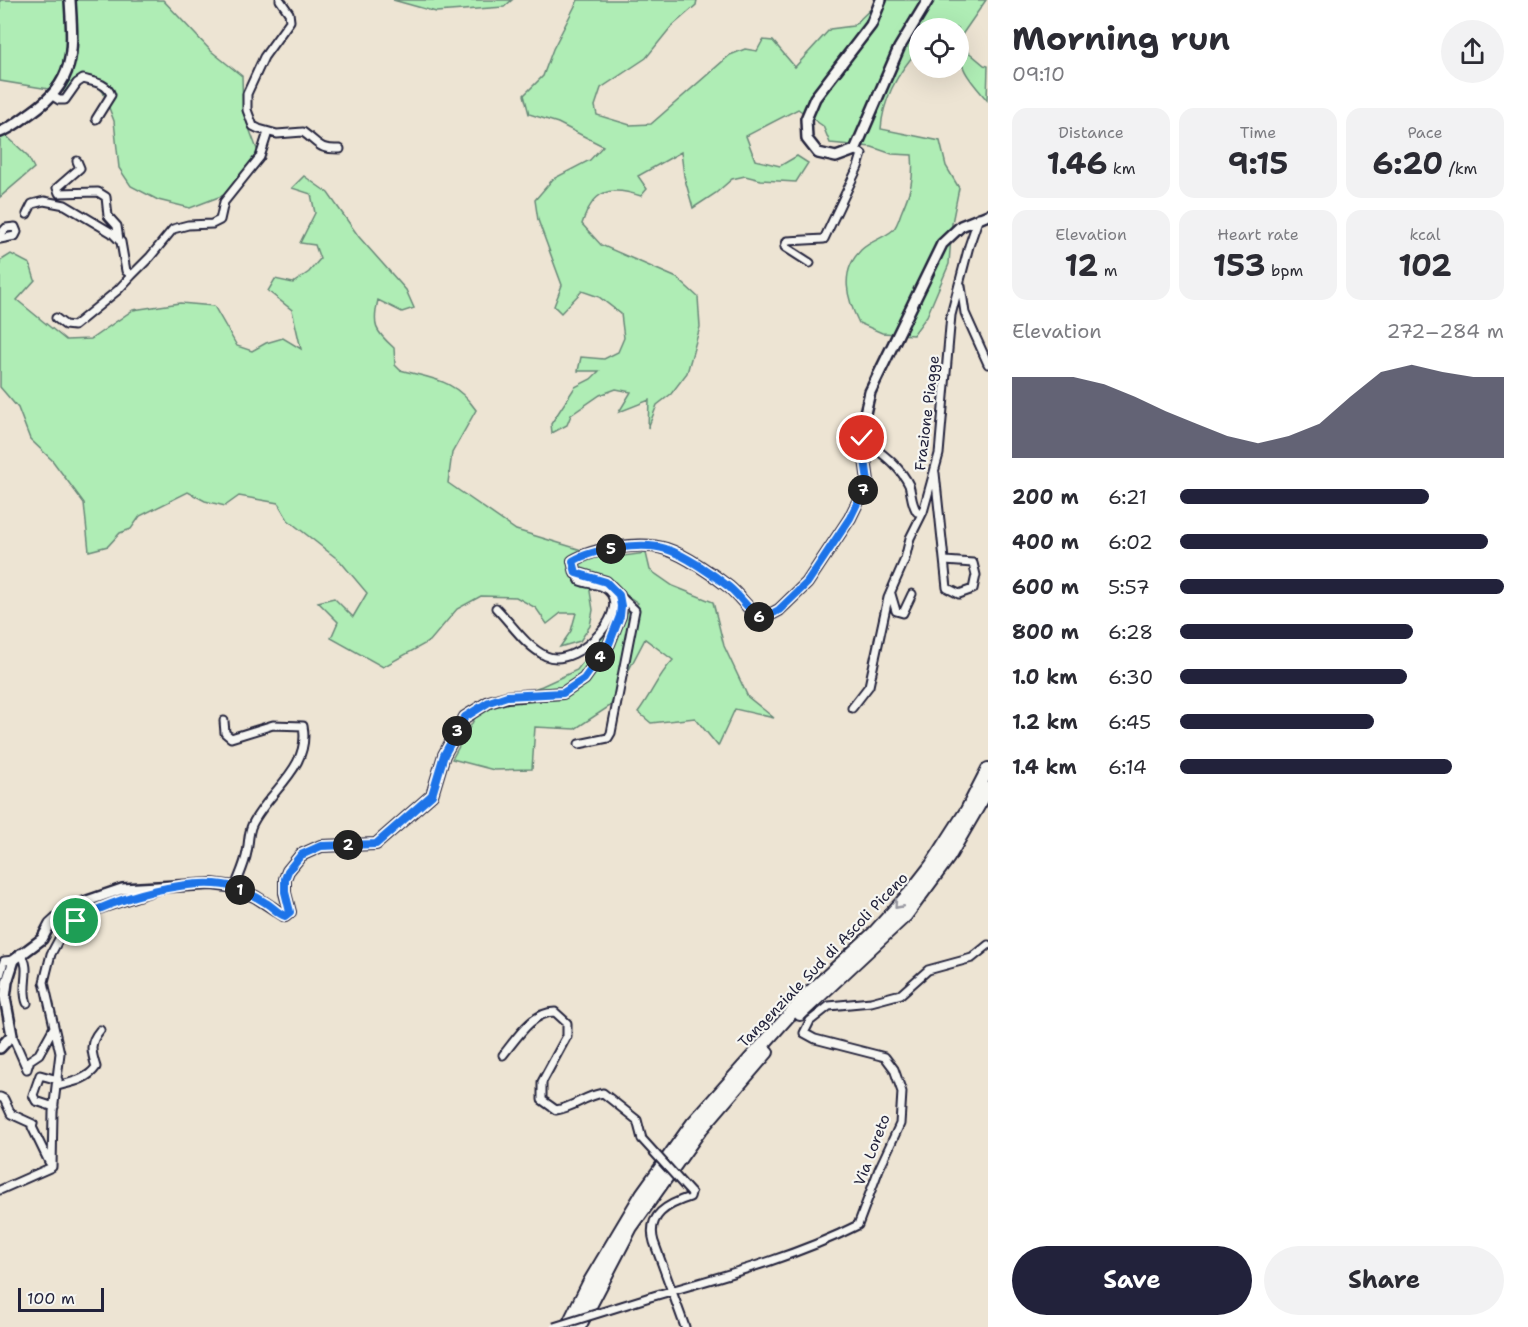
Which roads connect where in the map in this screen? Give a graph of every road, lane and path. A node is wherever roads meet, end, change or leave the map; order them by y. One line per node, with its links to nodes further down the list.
1 (70, 0): 5 (street)
2 (280, 0): 8 (street)
3 (881, 0): 10 (street)
4 (928, 0): 10 (street)
5 (51, 95): 6 (street); 7 (street)
6 (96, 119)
7 (0, 132)
8 (268, 132): 9 (street); 17 (street)
9 (340, 149)
10 (855, 150): 15 (street)
11 (77, 161): 14 (street)
12 (27, 214): 14 (street)
13 (984, 216): 16 (street, Frazione Piagge); 20 (street)
14 (119, 240): 17 (street)
15 (810, 263)
16 (963, 269): 19 (street); 21 (street, Frazione Piagge)
17 (132, 274): 18 (street)
18 (56, 318)
19 (988, 364)
20 (862, 438): 22 (street, Frazione Piagge); 24 (street)
21 (935, 470): 22 (street, Frazione Piagge); 23 (street)
22 (923, 513): 25 (street)
23 (945, 561): 23 (street)
24 (576, 573): 27 (street); 28 (street)
25 (891, 594): 26 (street); 29 (street)
26 (912, 594)
27 (619, 595): 31 (street); 35 (street)
28 (496, 608)
29 (852, 708)
30 (224, 721): 35 (street)
31 (579, 744)
32 (988, 769): 50 (highway, Tangenziale Sud di Ascoli Piceno, one-way to 50)
33 (988, 789): 50 (highway, Tangenziale Sud di Ascoli Piceno)
34 (165, 888): 35 (street); 37 (street); 40 (street)
35 (235, 888)
36 (988, 945): 51 (street, Via Loreto)
37 (17, 957): 38 (street); 39 (street); 42 (street)
38 (0, 975)
39 (27, 1003)
40 (54, 1027): 42 (street); 45 (street)
41 (100, 1030): 45 (street)
42 (12, 1035): 43 (street)
43 (0, 1048)
44 (503, 1055): 51 (street, bridge)
45 (58, 1083): 47 (street); 47 (street)
46 (0, 1097): 48 (street)
47 (54, 1107): 48 (street)
48 (52, 1167): 49 (street)
49 (0, 1190)
50 (593, 1284): 53 (highway); 54 (highway)
51 (673, 1290): 52 (street, Via Loreto, bridge); 55 (street)
52 (554, 1327)
53 (567, 1327)
54 (579, 1327)
55 (685, 1327)

